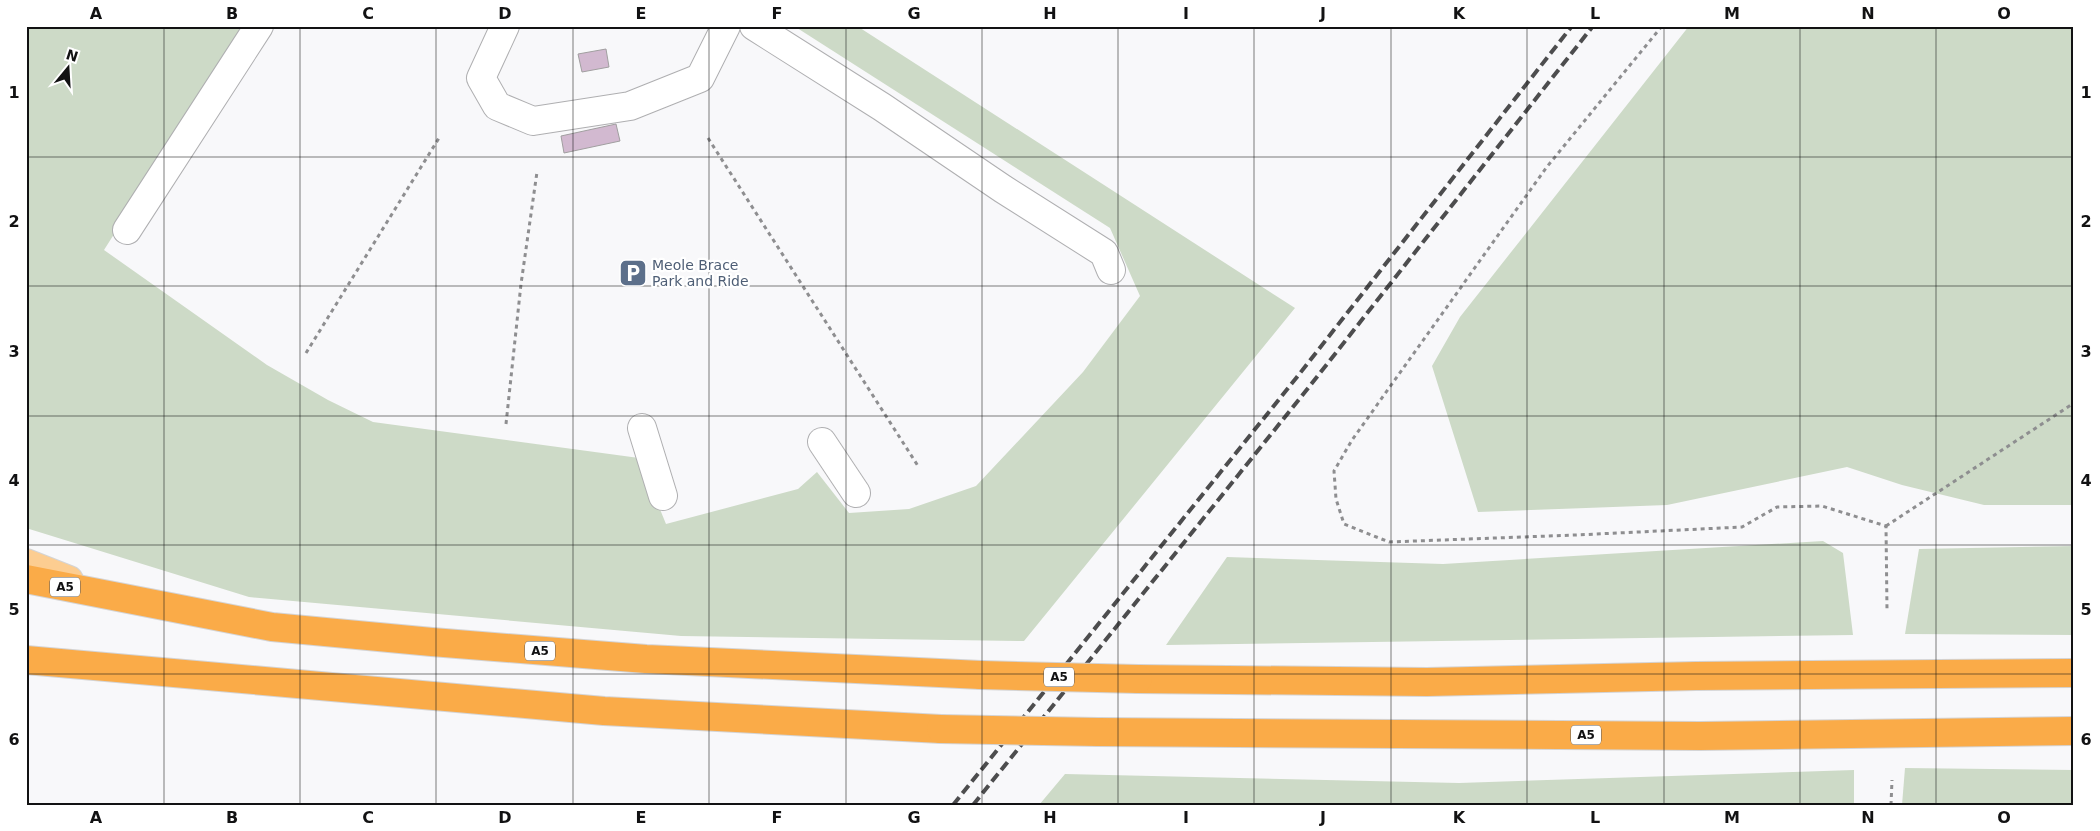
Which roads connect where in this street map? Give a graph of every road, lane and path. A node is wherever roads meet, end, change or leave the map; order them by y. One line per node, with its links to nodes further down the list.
1 (260, 26): 9 (lane)
2 (505, 26): 3 (lane)
3 (726, 26)
4 (754, 26): 10 (lane)
5 (1662, 26): 19 (path)
6 (440, 138): 11 (path)
7 (708, 138): 16 (path)
8 (537, 172): 13 (path)
9 (127, 230)
10 (1111, 270)
11 (306, 353)
12 (2074, 403): 19 (path)
13 (506, 424)
14 (642, 428): 18 (lane)
15 (822, 442): 17 (lane)
16 (918, 466)
17 (856, 493)
18 (663, 496)
19 (1886, 526): 23 (path)
20 (26, 563): 22 (main road)
21 (26, 579): 22 (highway, A5)
22 (103, 594): 26 (highway, A5, bridge)
23 (1887, 610)
24 (26, 660): 25 (highway, A5)
25 (81, 666): 27 (highway); 28 (highway, A5, bridge)
26 (2074, 673)
27 (26, 680)
28 (2074, 731)
29 (1892, 780): 30 (path)
30 (1890, 805)

